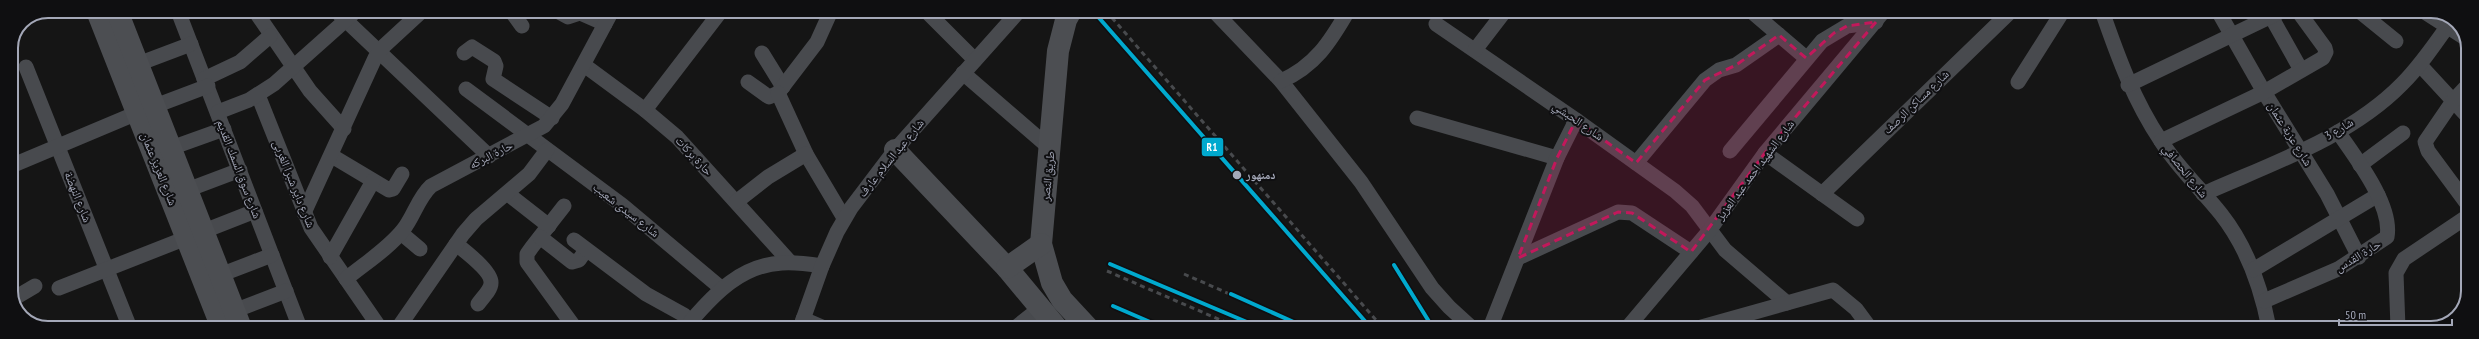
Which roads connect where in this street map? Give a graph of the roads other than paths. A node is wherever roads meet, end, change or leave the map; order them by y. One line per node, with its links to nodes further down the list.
1 (100, 18): 65 (street, شارع العزيز عثمان)
2 (120, 18): 47 (street, شارع العزيز عثمان)
3 (181, 18): 40 (street, شارع سوق السمك القديم)
4 (259, 18): 37 (street)
5 (342, 18): 51 (street)
6 (349, 18): 42 (street)
7 (415, 18): 42 (street)
8 (516, 18): 33 (street)
9 (591, 18): 31 (street)
10 (608, 18): 31 (street, حارة البركه)
11 (716, 18): 66 (street)
12 (828, 18): 60 (street)
13 (933, 18): 46 (street)
14 (1013, 18): 46 (street, شارع عبد السلام عارف)
15 (1067, 18): 80 (street, طريق النصر)
16 (1223, 18): 54 (street)
17 (1344, 18): 54 (street)
18 (1499, 18): 41 (street)
19 (1759, 18): 36 (street)
20 (1873, 18): 45 (street)
21 (1878, 18): 86 (street, شارع الشهيد احمد عبد العزيز)
22 (2004, 18): 98 (street, شارع مساكن الرصف)
23 (2059, 18): 57 (street)
24 (2104, 18): 58 (street, شارع الحصافي)
25 (2222, 18): 38 (street, شارع عزبة عثمان)
26 (2265, 18): 38 (street)
27 (2276, 18): 52 (street)
28 (2303, 18): 52 (street)
29 (2368, 18): 39 (street)
30 (2434, 18): 34 (street)
31 (605, 24): 48 (street, حارة البركه)
32 (1436, 24): 41 (street, شارع الحبشي)
33 (522, 26)
34 (2447, 27): 35 (street); 49 (street, شارع 3)
35 (2457, 33)
36 (1779, 35): 45 (street); 91 (street)
37 (270, 36): 51 (street); 55 (street)
38 (2232, 36): 58 (street); 61 (street, شارع عزبة عثمان)
39 (2396, 41)
40 (191, 44): 47 (street); 55 (street, شارع سوق السمك القديم)
41 (1474, 50): 71 (street, شارع الحبشي)
42 (379, 52): 73 (street); 88 (street)
43 (464, 53): 69 (street)
44 (762, 53): 60 (street)
45 (1806, 58): 83 (street)
46 (975, 60): 53 (street, شارع عبد السلام عارف)
47 (138, 64): 65 (street, شارع العزيز عثمان)
48 (584, 64): 66 (street, حارة بركات); 69 (street, حارة البركه)
49 (2420, 65): 64 (street); 74 (street, شارع 3)
50 (26, 67): 78 (street, شارع النهضة)
51 (294, 68): 63 (street); 73 (street)
52 (2302, 70): 61 (street)
53 (963, 73): 80 (street); 82 (street, شارع عبد السلام عارف)
54 (1281, 81): 154 (street)
55 (206, 82): 65 (street); 68 (street, شارع سوق السمك القديم)
56 (748, 82): 60 (street)
57 (2018, 82)
58 (2128, 85): 77 (street, شارع الحصافي)
59 (466, 89): 76 (street, شارع سيدى شعيب)
60 (781, 90): 85 (street)
61 (2264, 92): 77 (street); 84 (street, شارع عزبة عثمان)
62 (2461, 92): 64 (street)
63 (258, 95): 68 (street); 105 (street, شارع داير شبرا الغربى)
64 (2453, 101): 67 (street); 101 (street)
65 (146, 110): 78 (street); 79 (street, شارع العزيز عثمان); 113 (street, شارع العزيز عثمان)
66 (645, 110): 102 (street, حارة بركات)
67 (2461, 110)
68 (218, 112): 72 (street, شارع سوق السمك القديم)
69 (552, 118): 76 (street, حارة البركه)
70 (1417, 118): 89 (street)
71 (1576, 120): 89 (street); 91 (street, شارع الحبشي)
72 (224, 129): 79 (street); 93 (street, شارع سوق السمك القديم)
73 (344, 129): 87 (street)
74 (2338, 132): 84 (street, شارع 3); 92 (street, حارة القدس)
75 (2403, 133): 92 (street)
76 (528, 136): 81 (street, شارع سيدى شعيب); 88 (street, حارة البركه)
77 (2161, 141): 99 (street, شارع الحصافي)
78 (57, 146): 90 (street); 127 (street, شارع النهضة)
79 (171, 148): 96 (street, شارع العزيز عثمان)
80 (1051, 149): 116 (street, طريق النصر)
81 (547, 150): 97 (street); 133 (street, شارع سيدى شعيب)
82 (895, 150): 106 (street, شارع عبد السلام عارف); 126 (street)
83 (1730, 151)
84 (2300, 151): 99 (street, شارع 3); 107 (street, شارع عزبة عثمان)
85 (806, 154): 102 (street); 106 (street)
86 (1765, 154): 98 (street); 110 (street, شارع الشهيد احمد عبد العزيز)
87 (332, 156): 95 (street); 105 (street)
88 (488, 156): 112 (street, حارة البركه)
89 (1557, 158): 123 (street)
90 (18, 163)
91 (1636, 163): 110 (street, شارع الحبشي)
92 (2360, 166): 100 (street, حارة القدس)
93 (240, 170): 96 (street); 104 (street, شارع سوق السمك القديم)
94 (402, 174): 95 (street)
95 (373, 181): 121 (street)
96 (187, 190): 113 (street, شارع العزيز عثمان)
97 (508, 194): 111 (street); 115 (street)
98 (1822, 194): 108 (street)
99 (2203, 194): 128 (street, شارع الحصافي)
100 (2378, 195): 107 (street); 122 (street, حارة القدس)
101 (2461, 195)
102 (736, 202): 124 (street, حارة بركات)
103 (564, 206): 111 (street)
104 (255, 211): 113 (street); 120 (street, شارع سوق السمك القديم)
105 (304, 213): 121 (street, شارع داير شبرا الغربى)
106 (844, 218): 125 (street, شارع عبد السلام عارف)
107 (2341, 218): 122 (street, شارع عزبة عثمان); 128 (street)
108 (1857, 219)
109 (2461, 221): 160 (street)
110 (1709, 231): 119 (street, شارع الشهيد احمد عبد العزيز); 137 (street, شارع الحبشي)
111 (545, 232): 118 (street); 147 (street)
112 (401, 233): 117 (street); 130 (street, حارة البركه)
113 (195, 235): 127 (street); 129 (street, شارع العزيز عثمان); 141 (street, شارع العزيز عثمان)
114 (574, 240): 118 (street)
115 (456, 244): 138 (street); 146 (street)
116 (1041, 244): 126 (street); 153 (street, طريق النصر)
117 (420, 249)
118 (586, 250): 148 (street)
119 (1691, 252): 123 (street); 156 (street, شارع الشهيد احمد عبد العزيز)
120 (272, 255): 129 (street); 134 (street, شارع سوق السمك القديم)
121 (330, 257): 130 (street, شارع داير شبرا الغربى)
122 (2359, 257): 136 (street, حارة القدس)
123 (1518, 258): 155 (street)
124 (790, 262): 125 (street); 133 (street)
125 (822, 266): 150 (street, شارع عبد السلام عارف)
126 (1007, 268): 139 (street)
127 (107, 269): 132 (street); 140 (street, شارع النهضة)
128 (2253, 270): 136 (street, شارع الحصافي)
129 (220, 274): 142 (street, شارع العزيز عثمان)
130 (346, 279): 145 (street, شارع داير شبرا الغربى)
131 (35, 286): 135 (street)
132 (59, 288)
133 (721, 288): 149 (street)
134 (286, 291): 143 (street); 144 (street, شارع سوق السمك القديم)
135 (18, 296)
136 (2264, 301): 159 (street, شارع الحصافي)
137 (1786, 303): 157 (street); 158 (street)
138 (478, 304)
139 (1040, 308): 151 (street); 152 (street)
140 (127, 321)
141 (232, 321)
142 (232, 321)
143 (234, 321)
144 (296, 321)
145 (375, 321)
146 (403, 321)
147 (570, 321)
148 (689, 321)
149 (696, 321)
150 (803, 321)
151 (1024, 321)
152 (1051, 321)
153 (1082, 321)
154 (1464, 321)
155 (1493, 321)
156 (1632, 321)
157 (1726, 321)
158 (1865, 321)
159 (2268, 321)
160 (2398, 321)

